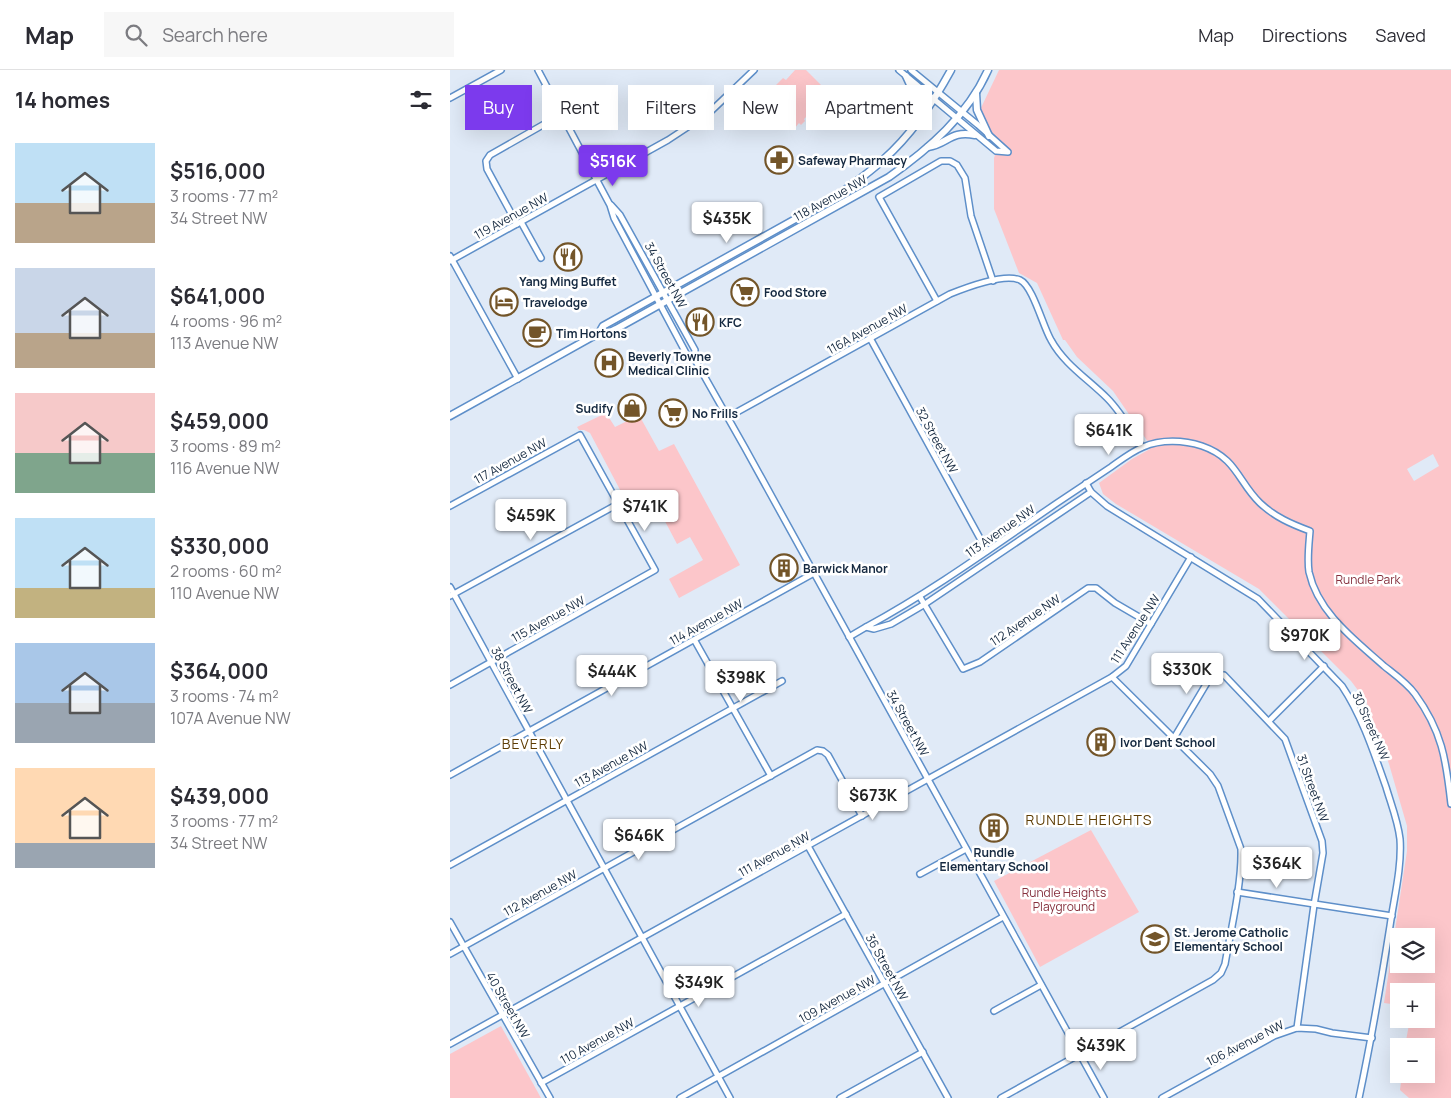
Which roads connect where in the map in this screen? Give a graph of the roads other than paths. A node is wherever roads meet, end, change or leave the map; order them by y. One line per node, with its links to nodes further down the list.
1 (501, 70): 13 (street)
2 (538, 70): 9 (street, 34 Street NW)
3 (754, 70): 24 (street, 119 Avenue NW)
4 (899, 70): 8 (street)
5 (911, 70): 12 (street)
6 (951, 70): 12 (main road, 118 Avenue NW)
7 (988, 70): 11 (main road, 118 Avenue NW)
8 (906, 76): 10 (main road); 14 (street)
9 (546, 85)
10 (910, 85)
11 (976, 92): 16 (main road, 118 Avenue NW); 22 (main road)
12 (938, 93): 14 (main road, 118 Avenue NW); 16 (street)
13 (450, 98)
14 (934, 100): 15 (main road, 118 Avenue NW); 17 (street)
15 (932, 103)
16 (962, 112): 17 (main road, 118 Avenue NW); 22 (street)
17 (957, 119): 21 (street); 23 (main road, 118 Avenue NW)
18 (542, 125): 26 (street)
19 (570, 130): 24 (street, 34 Street NW)
20 (912, 130): 30 (main road, 118 Avenue NW)
21 (975, 135): 22 (street); 23 (main road)
22 (989, 136)
23 (927, 147): 32 (main road, 118 Avenue NW)
24 (597, 180): 25 (street, 34 Street NW); 26 (street, 119 Avenue NW)
25 (610, 205): 30 (street, 34 Street NW); 31 (street, 34 Street NW)
26 (519, 223): 27 (street); 28 (street, 119 Avenue NW)
27 (541, 258)
28 (451, 259): 38 (street)
29 (993, 281): 33 (street, 116A Avenue NW); 33 (street); 41 (street, 116A Avenue NW)
30 (664, 292): 31 (main road, 118 Avenue NW); 32 (street, 34 Street NW)
31 (656, 296): 34 (street, 34 Street NW); 35 (main road, 118 Avenue NW)
32 (668, 300): 34 (main road, 118 Avenue NW); 37 (street, 34 Street NW)
33 (937, 301): 36 (street, 116A Avenue NW)
34 (660, 305): 35 (main road, 118 Avenue NW); 37 (street, 34 Street NW)
35 (599, 333): 38 (main road, 118 Avenue NW)
36 (870, 338): 40 (street, 116A Avenue NW); 46 (street, 32 Street NW)
37 (694, 358): 40 (street, 34 Street NW)
38 (518, 379): 39 (main road, 118 Avenue NW)
39 (450, 416)
40 (728, 417): 48 (street, 34 Street NW)
41 (1142, 447): 42 (street, 113 Avenue NW); 70 (street)
42 (1086, 483): 43 (street, 30 Street NW); 46 (street, 113 Avenue NW)
43 (1091, 492): 47 (street, 30 Street NW); 52 (street, 113 Avenue NW)
44 (618, 504): 45 (street, 117 Avenue NW); 50 (street); 57 (street, 115 Avenue NW)
45 (450, 506)
46 (987, 551): 51 (street, 113 Avenue NW)
47 (1191, 557): 53 (street, 111 Avenue NW); 58 (street, 30 Street NW)
48 (814, 573): 55 (street, 34 Street NW); 56 (street, 114 Avenue NW)
49 (450, 587): 50 (street, 38 Street NW)
50 (452, 595): 57 (street, 38 Street NW)
51 (920, 596): 52 (street); 54 (street, 113 Avenue NW)
52 (925, 604): 53 (street, 112 Avenue NW); 54 (street, 113 Avenue NW)
53 (1151, 624): 59 (street, 111 Avenue NW)
54 (866, 627): 55 (street, 113 Avenue NW)
55 (849, 637): 68 (street, 34 Street NW)
56 (695, 640): 62 (street); 64 (street, 114 Avenue NW)
57 (490, 662): 61 (street, 115 Avenue NW); 64 (street, 38 Street NW)
58 (1324, 666): 63 (street); 80 (street, 30 Street NW)
59 (1112, 677): 65 (street); 68 (street, 111 Avenue NW)
60 (782, 681): 62 (street, 113 Avenue NW)
61 (450, 685)
62 (732, 708): 67 (street); 69 (street, 113 Avenue NW)
63 (1269, 721): 65 (street, 31 Street NW); 78 (street, 31 Street NW)
64 (528, 732): 66 (street, 114 Avenue NW); 69 (street, 38 Street NW)
65 (1174, 738): 77 (street)
66 (450, 775)
67 (771, 776): 71 (street, 112 Avenue NW); 75 (street, 112 Avenue NW)
68 (928, 779): 71 (street, 111 Avenue NW); 73 (street, 34 Street NW)
69 (566, 801): 74 (street, 113 Avenue NW); 75 (street, 38 Street NW)
70 (1451, 804)
71 (862, 816): 72 (street, 111 Avenue NW)
72 (808, 846): 79 (street, 36 Street NW); 83 (street, 111 Avenue NW)
73 (966, 848): 76 (street); 81 (street, 34 Street NW)
74 (450, 865)
75 (604, 869): 83 (street, 38 Street NW); 84 (street, 112 Avenue NW)
76 (920, 874)
77 (1237, 892): 78 (street); 95 (street)
78 (1314, 905): 80 (street); 91 (street, 31 Street NW)
79 (846, 914): 86 (street, 36 Street NW); 88 (street, 110 Avenue NW)
80 (1392, 916): 92 (street, 30 Street NW)
81 (1004, 917): 86 (street, 109 Avenue NW); 87 (street, 34 Street NW)
82 (450, 922): 84 (street, 40 Street NW)
83 (642, 938): 88 (street, 38 Street NW); 90 (street, 111 Avenue NW)
84 (463, 946): 85 (street, 112 Avenue NW); 90 (street, 40 Street NW)
85 (450, 954)
86 (885, 984): 94 (street, 36 Street NW); 96 (street, 109 Avenue NW)
87 (1041, 985): 89 (street); 95 (street, 34 Street NW)
88 (679, 1007): 96 (street, 38 Street NW); 97 (street, 110 Avenue NW)
89 (994, 1011)
90 (503, 1015): 93 (street, 111 Avenue NW); 97 (street, 40 Street NW)
91 (1297, 1028): 92 (street, 106 Avenue NW); 105 (street, 106 Avenue NW)
92 (1372, 1038): 106 (street, 30 Street NW)
93 (450, 1044)
94 (923, 1052): 101 (street); 102 (street, 36 Street NW)
95 (1080, 1054): 103 (street); 104 (street, 34 Street NW)
96 (718, 1077): 99 (street, 109 Avenue NW); 100 (street, 38 Street NW)
97 (541, 1083): 98 (street, 40 Street NW)
98 (550, 1098)
99 (680, 1098)
100 (730, 1098)
101 (840, 1098)
102 (948, 1098)
103 (1001, 1098)
104 (1104, 1098)
105 (1162, 1098)
106 (1359, 1098)

